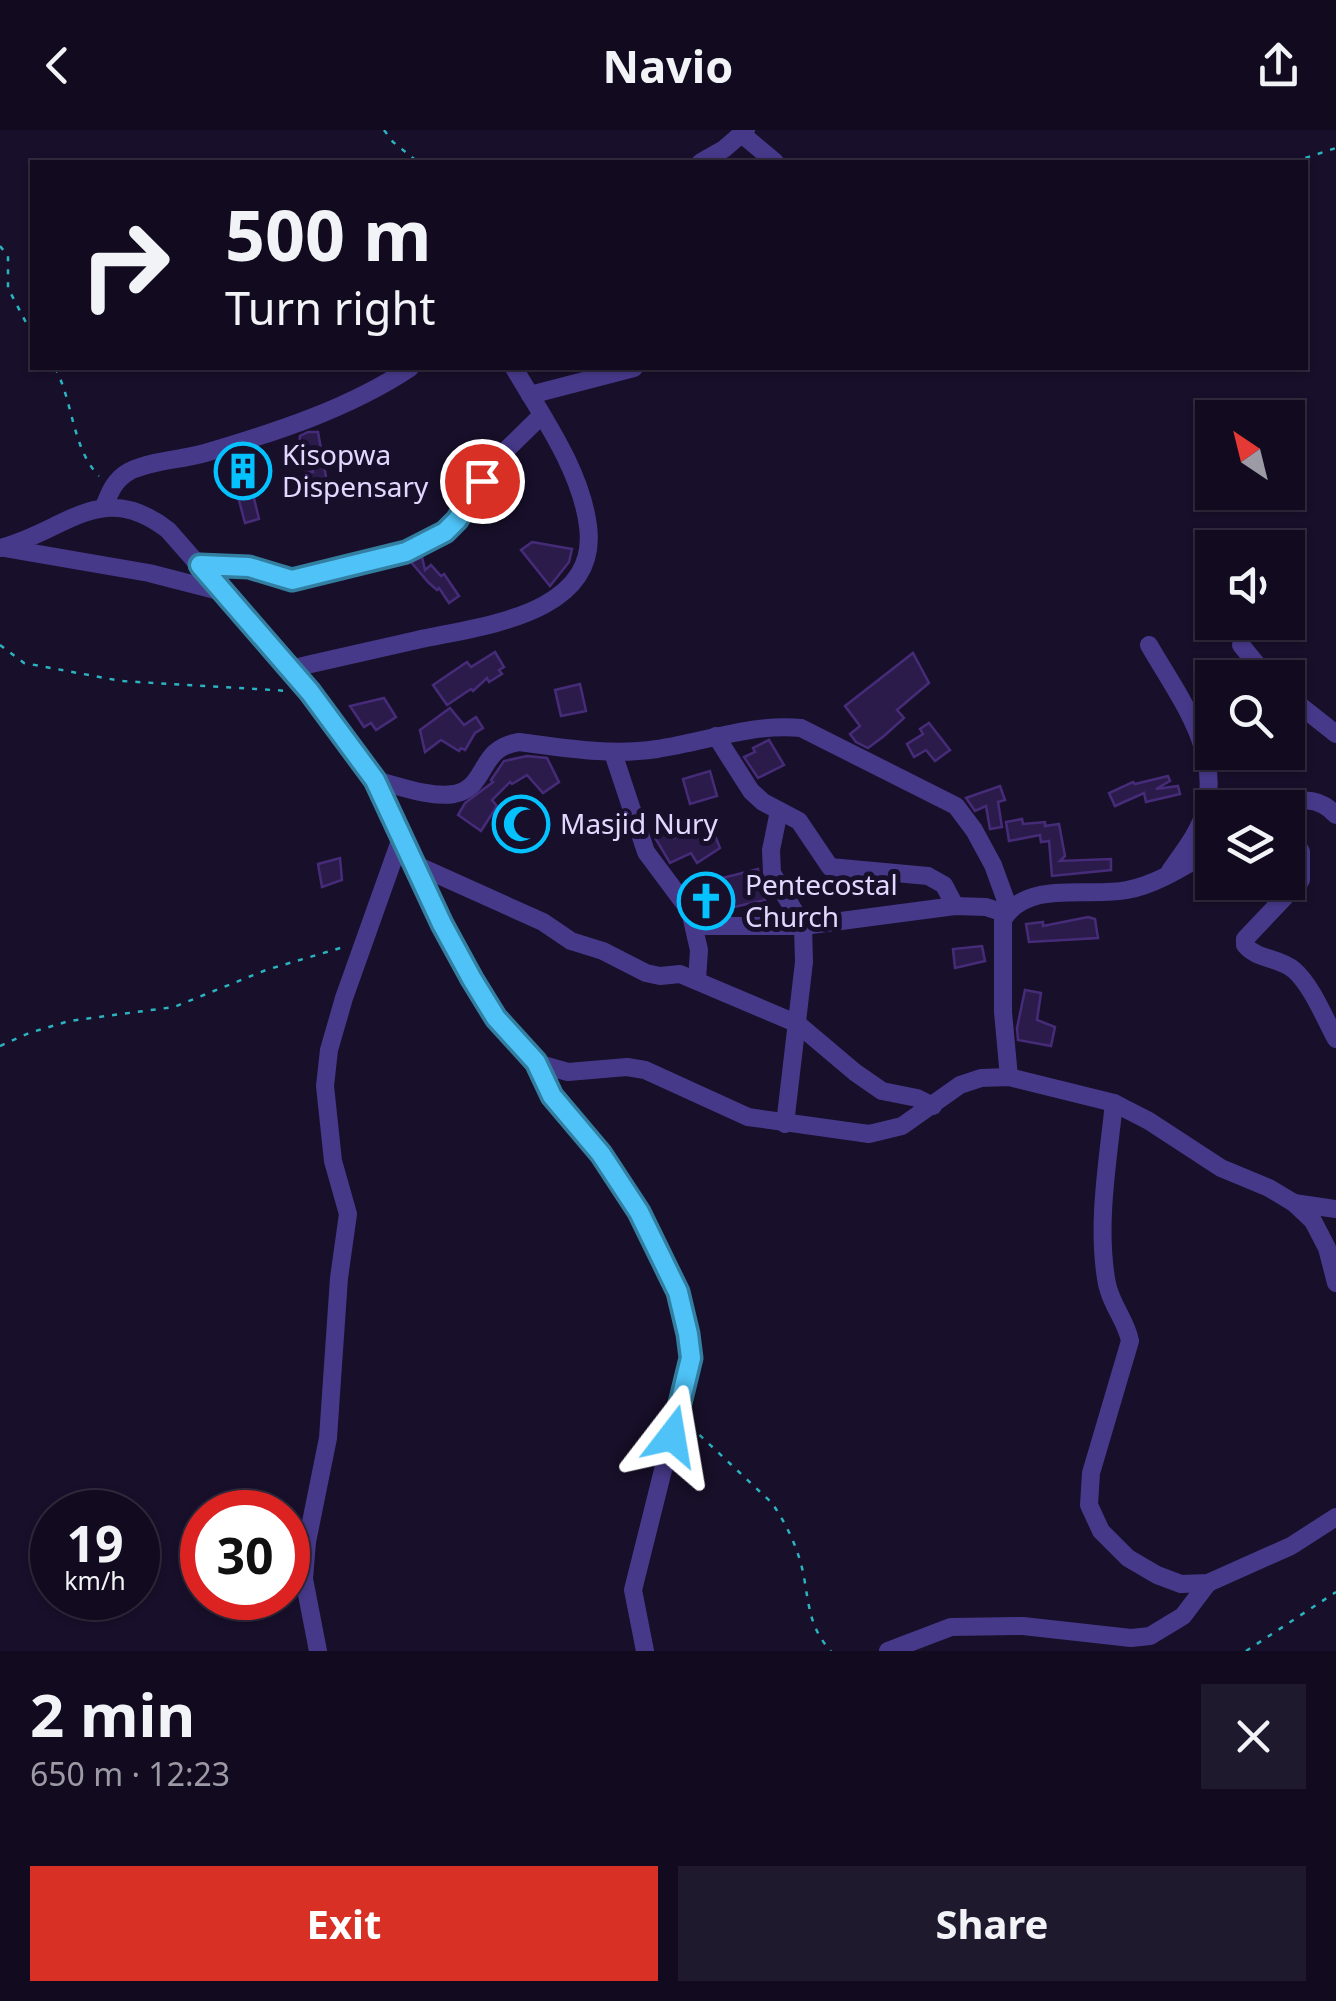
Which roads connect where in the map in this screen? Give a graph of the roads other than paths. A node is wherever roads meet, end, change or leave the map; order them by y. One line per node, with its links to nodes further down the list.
1 (745, 132): 2 (street); 3 (street)
2 (704, 160)
3 (772, 160)
4 (407, 370): 9 (street)
5 (515, 370): 7 (street)
6 (626, 370): 7 (street)
7 (530, 394): 8 (street)
8 (541, 416): 11 (street); 16 (street)
9 (104, 507): 10 (street); 11 (street)
10 (2, 548): 12 (street)
11 (200, 565): 12 (street)
12 (222, 592): 16 (street)
13 (1150, 645): 28 (street)
14 (1241, 645): 15 (street)
15 (1253, 660)
16 (290, 669): 21 (street)
17 (1305, 709): 18 (street)
18 (1336, 734)
19 (716, 736): 20 (street); 23 (street); 31 (street)
20 (613, 753): 21 (street); 32 (street)
21 (375, 780): 25 (street)
22 (1305, 801): 24 (street)
23 (779, 811): 30 (street); 33 (street)
24 (1336, 815)
25 (401, 838): 27 (street); 47 (street)
26 (1195, 860): 28 (street)
27 (414, 864): 34 (street); 37 (street)
28 (1167, 876): 31 (street)
29 (1281, 900): 36 (street)
30 (956, 906): 31 (street); 33 (street)
31 (1008, 912): 38 (street)
32 (694, 926): 33 (street); 34 (street)
33 (803, 926): 35 (street)
34 (697, 980): 35 (street)
35 (798, 1024): 40 (street); 41 (street)
36 (1336, 1038)
37 (536, 1062): 41 (street); 48 (street)
38 (1009, 1077): 39 (street); 40 (street)
39 (1114, 1103): 42 (street); 46 (street)
40 (933, 1106): 41 (street)
41 (785, 1124)
42 (1294, 1203): 43 (street); 44 (street)
43 (1336, 1209)
44 (1336, 1283)
45 (1336, 1516): 46 (street)
46 (1208, 1584): 49 (street)
47 (318, 1651)
48 (645, 1651)
49 (888, 1651)

